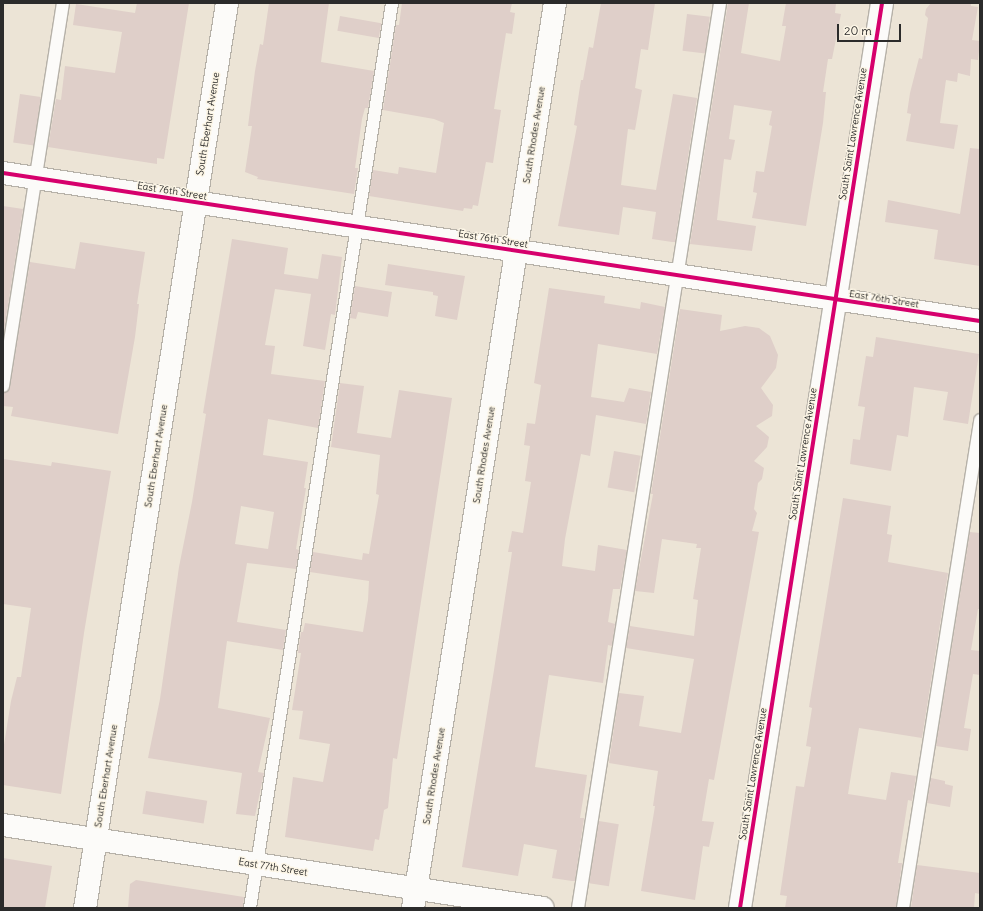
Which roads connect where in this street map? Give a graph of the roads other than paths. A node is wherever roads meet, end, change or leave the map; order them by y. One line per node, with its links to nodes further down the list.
1 (63, 3): 8 (lane)
2 (227, 3): 9 (street, South Eberhart Avenue)
3 (392, 3): 10 (lane)
4 (555, 3): 11 (street, South Rhodes Avenue)
5 (720, 3): 12 (lane)
6 (882, 3): 13 (street, South Saint Lawrence Avenue)
7 (3, 173): 8 (street, East 76th Street)
8 (36, 178): 9 (street, East 76th Street); 15 (lane)
9 (196, 202): 10 (street, East 76th Street); 18 (street, South Eberhart Avenue)
10 (356, 227): 11 (street, East 76th Street); 19 (lane)
11 (516, 251): 12 (street, East 76th Street); 20 (street, South Rhodes Avenue)
12 (678, 276): 13 (street, East 76th Street); 24 (lane)
13 (836, 299): 14 (street, East 76th Street); 25 (street, South Saint Lawrence Avenue)
14 (980, 321)
15 (3, 386)
16 (980, 420): 26 (lane)
17 (3, 825): 18 (street, East 77th Street)
18 (96, 840): 19 (street, East 77th Street); 21 (street, South Eberhart Avenue)
19 (257, 864): 20 (street, East 77th Street); 22 (lane)
20 (414, 898): 23 (street, East 77th Street)
21 (85, 908)
22 (250, 908)
23 (543, 908)
24 (578, 908)
25 (740, 908)
26 (903, 908)

